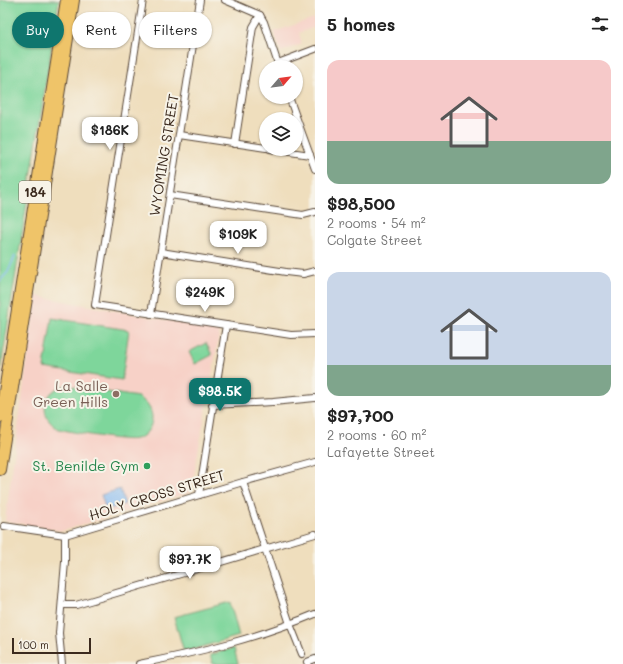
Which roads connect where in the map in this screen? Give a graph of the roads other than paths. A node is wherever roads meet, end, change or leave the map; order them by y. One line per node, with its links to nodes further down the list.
1 (66, 0): 26 (main road, 184)
2 (74, 0): 28 (main road, 184)
3 (143, 0): 21 (street)
4 (200, 0): 11 (street, WYOMING STREET)
5 (225, 0): 6 (street)
6 (260, 15): 8 (street); 12 (street)
7 (315, 49): 9 (street)
8 (276, 60)
9 (290, 60)
10 (292, 104): 15 (street)
11 (179, 136): 12 (street); 17 (street, WYOMING STREET)
12 (235, 144): 13 (street)
13 (259, 147)
14 (303, 154): 15 (street)
15 (310, 155): 16 (street)
16 (315, 169)
17 (170, 195): 18 (street); 19 (street, WYOMING STREET)
18 (315, 212)
19 (161, 252): 20 (street); 21 (street, WYOMING STREET)
20 (315, 271)
21 (151, 314): 22 (street)
22 (226, 325): 23 (street); 25 (street)
23 (315, 334)
24 (315, 398): 25 (street)
25 (212, 405): 30 (street)
26 (0, 417)
27 (315, 462): 29 (street, HOLY CROSS STREET)
28 (0, 470)
29 (244, 482): 30 (street, HOLY CROSS STREET); 34 (street)
30 (199, 495): 33 (street, HOLY CROSS STREET)
31 (4, 526): 33 (street, HOLY CROSS STREET)
32 (315, 534): 34 (street)
33 (65, 535): 35 (street)
34 (266, 549): 35 (street); 37 (street)
35 (62, 606): 41 (street)
36 (315, 614): 37 (street)
37 (290, 624): 38 (street); 42 (street)
38 (302, 654)
39 (315, 659): 40 (street)
40 (308, 663)
41 (62, 664)
42 (139, 664)

